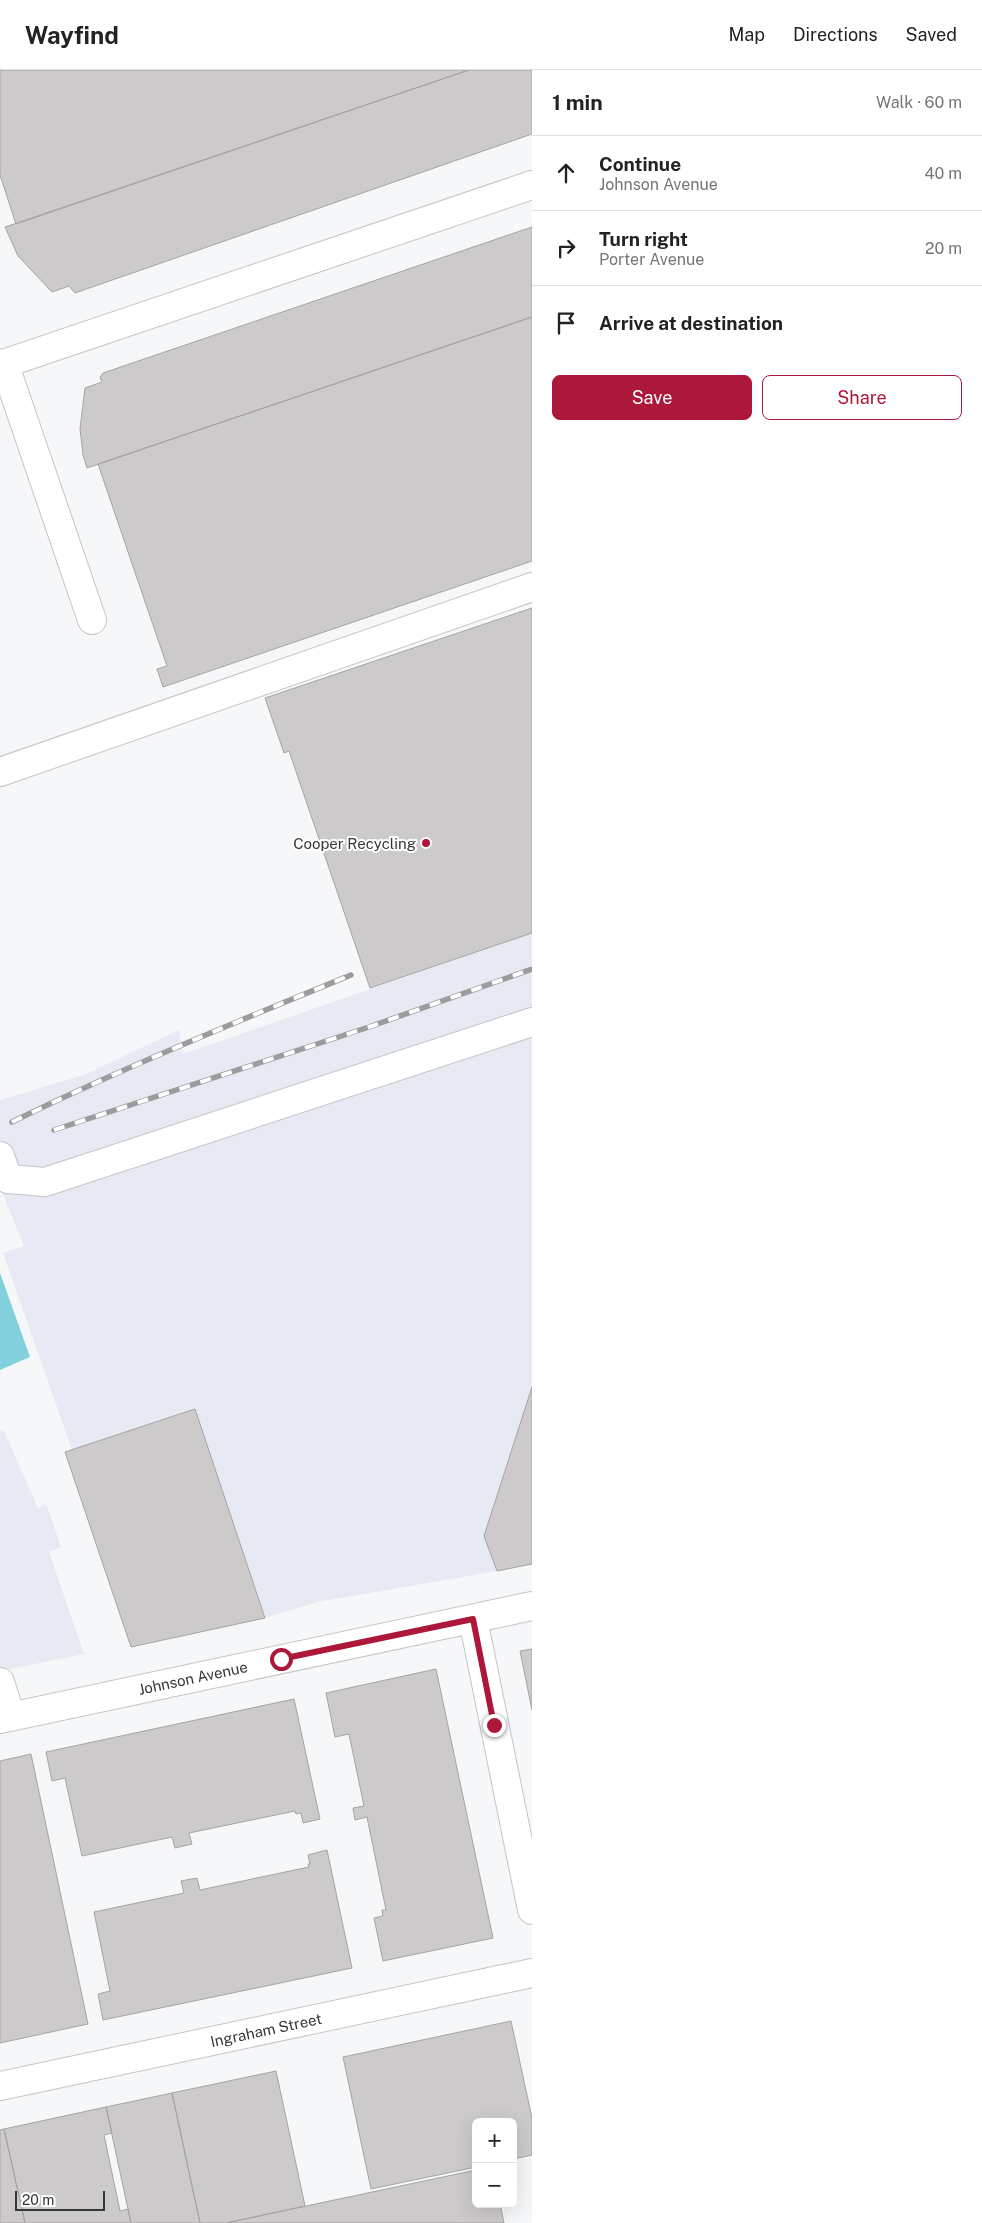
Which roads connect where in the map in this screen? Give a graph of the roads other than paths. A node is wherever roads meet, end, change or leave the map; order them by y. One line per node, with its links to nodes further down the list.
1 (532, 185): 2 (street)
2 (2, 364): 4 (street)
3 (532, 586): 5 (street)
4 (92, 620)
5 (0, 772)
6 (532, 1022): 7 (street)
7 (0, 1156)
8 (532, 1606): 9 (street, Johnson Avenue)
9 (473, 1619): 11 (street, Johnson Avenue); 12 (street)
10 (0, 1682): 11 (street)
11 (5, 1718)
12 (532, 1910)
13 (532, 1973): 14 (street, Ingraham Street)
14 (0, 2086)

